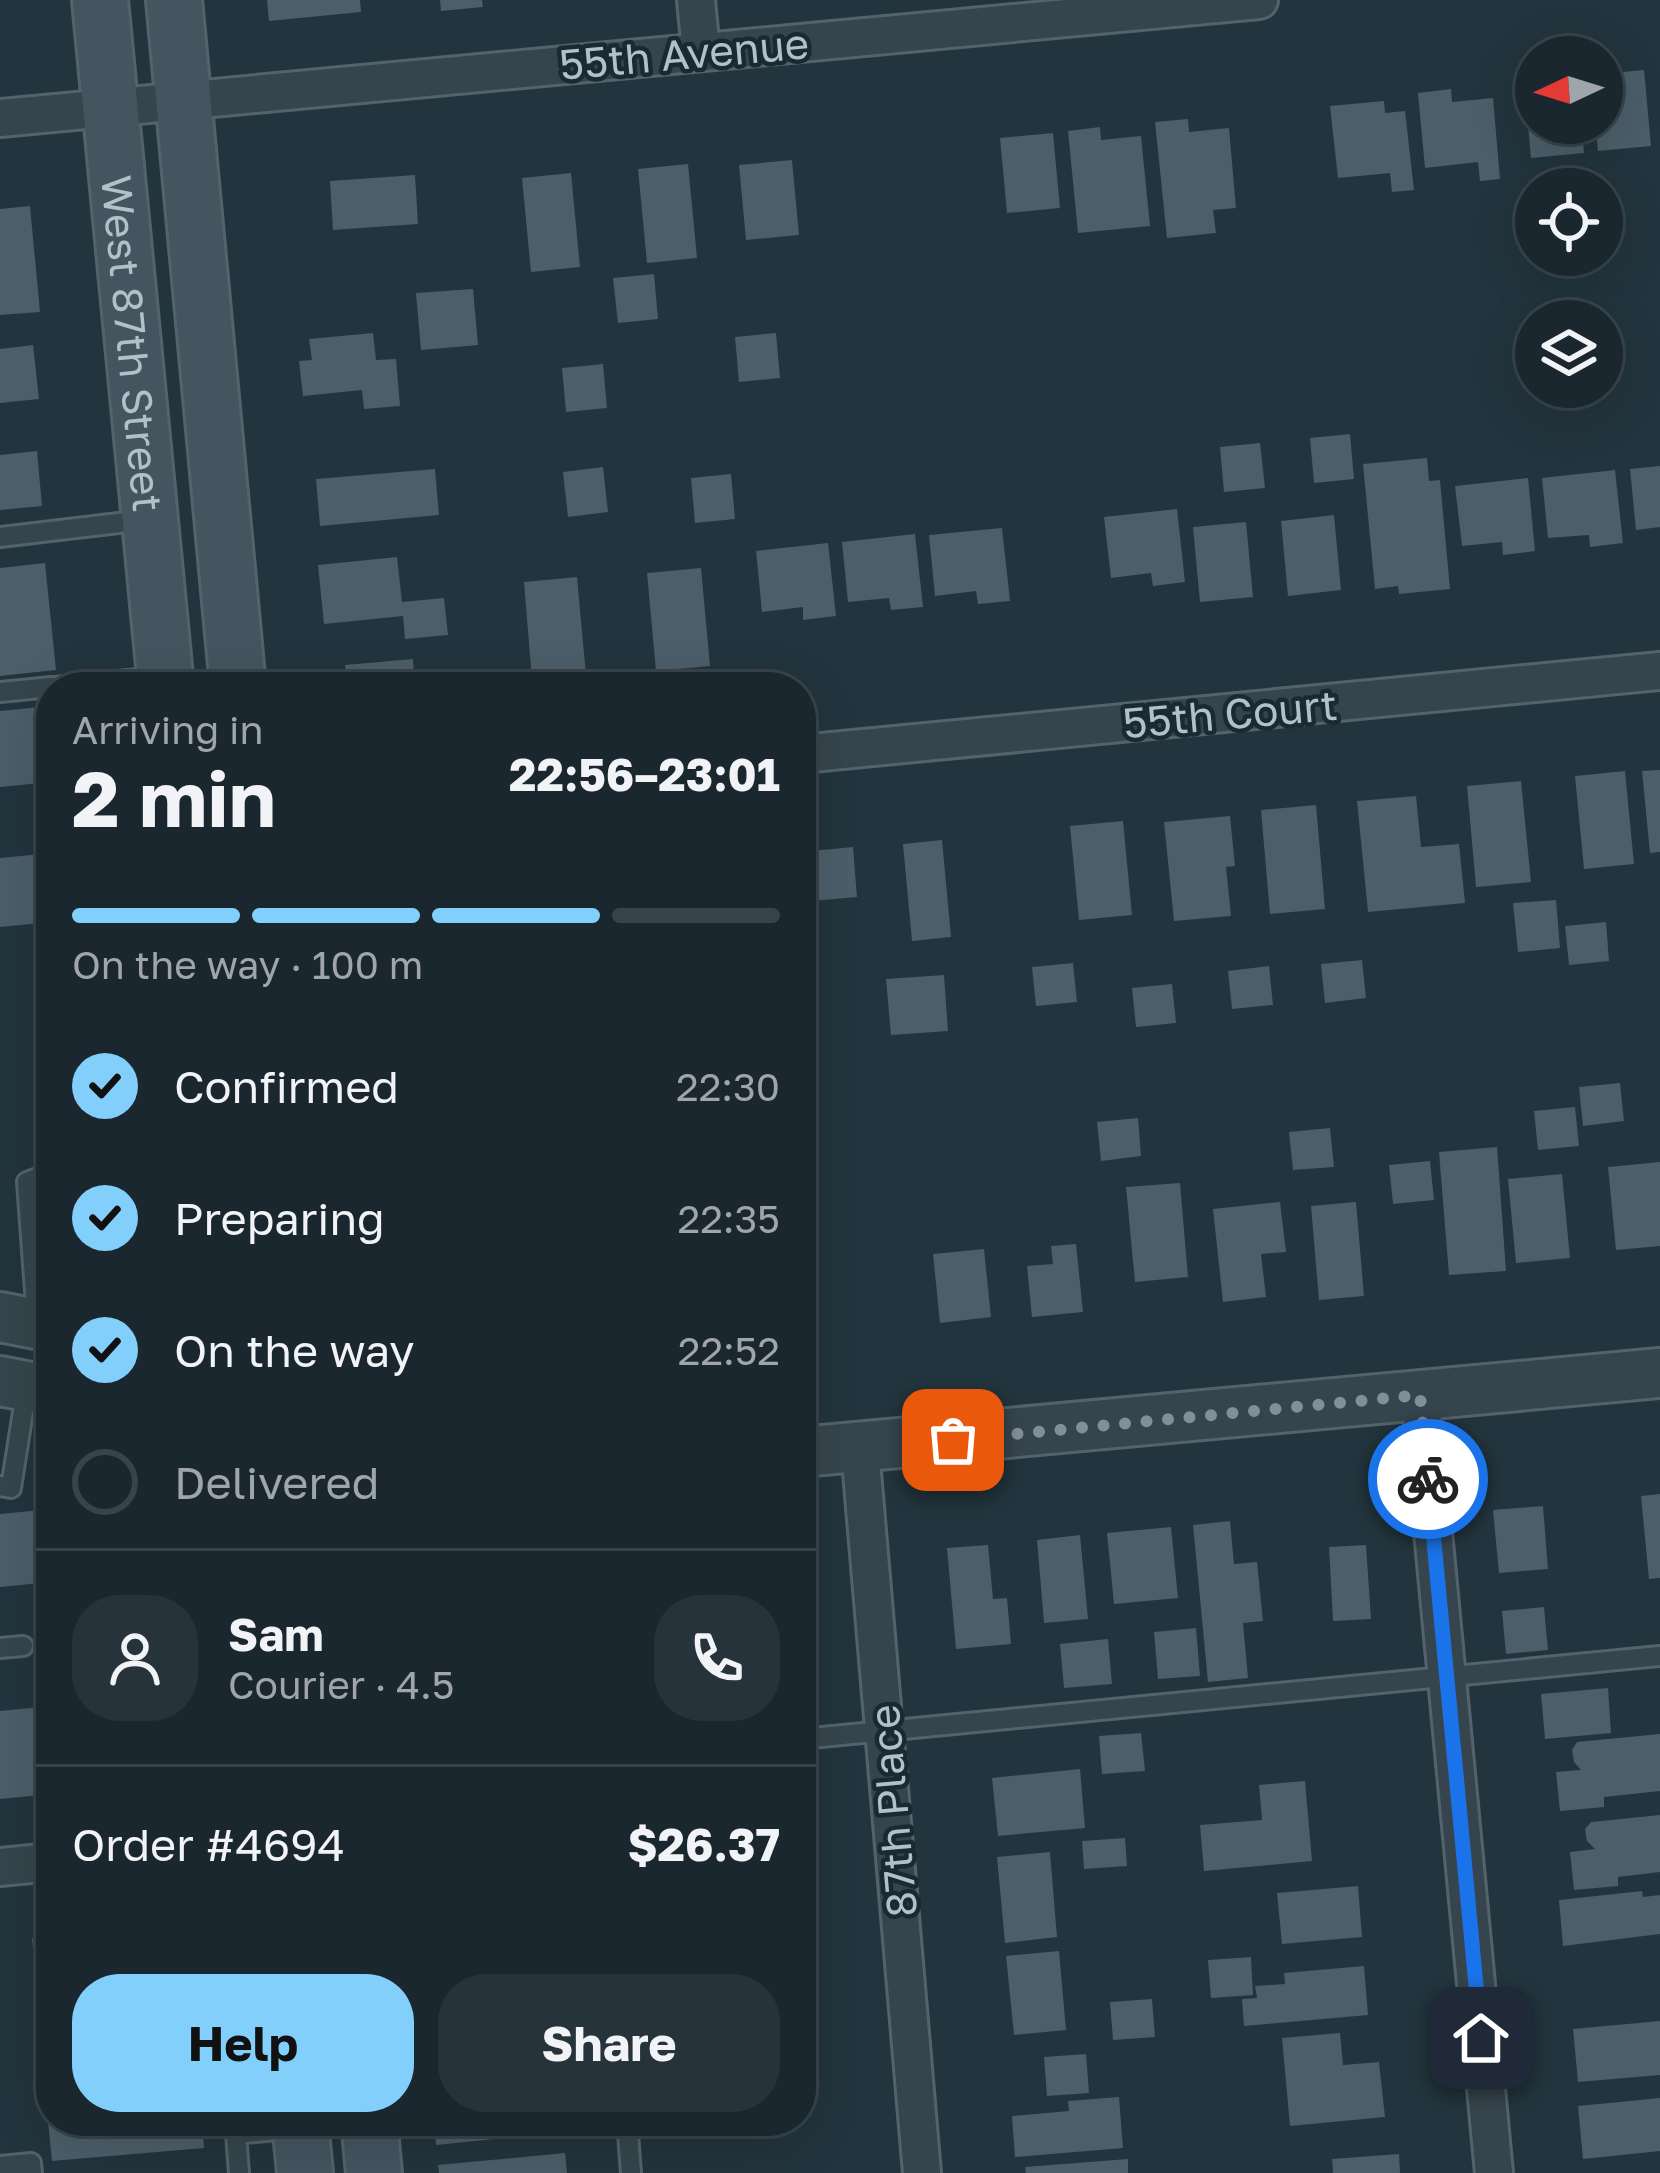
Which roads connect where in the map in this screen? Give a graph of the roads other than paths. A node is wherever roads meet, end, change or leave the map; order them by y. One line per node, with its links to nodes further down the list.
1 (100, 0): 7 (main road, West 87th Street)
2 (174, 0): 6 (main road, West 87th Street)
3 (697, 0): 5 (street)
4 (1258, 0): 5 (street, 55th Avenue)
5 (701, 52): 6 (street, 55th Avenue)
6 (183, 100): 7 (street, 55th Avenue); 13 (main road, West 87th Street)
7 (110, 106): 8 (street, 55th Avenue); 9 (main road, West 87th Street)
8 (0, 118)
9 (150, 519): 10 (lane); 12 (main road, West 87th Street)
10 (0, 538)
11 (1660, 671): 16 (street, 55th Court)
12 (164, 672)
13 (237, 672)
14 (36, 689): 15 (lane)
15 (0, 692)
16 (816, 753)
17 (36, 1179): 18 (lane)
18 (29, 1322)
19 (1660, 1373): 21 (street)
20 (26, 1386): 24 (lane)
21 (1420, 1395): 22 (street); 28 (street)
22 (860, 1449): 23 (street); 29 (street, 87th Place)
23 (816, 1451)
24 (0, 1486)
25 (23, 1646): 26 (lane)
26 (0, 1648)
27 (1660, 1656): 28 (lane)
28 (1447, 1676): 29 (lane); 42 (street)
29 (885, 1728): 30 (lane); 41 (street, 87th Place)
30 (816, 1737)
31 (36, 1863): 32 (street)
32 (0, 1867)
33 (236, 2136): 38 (lane)
34 (370, 2136): 39 (main road)
35 (628, 2136): 40 (lane)
36 (0, 2166): 37 (lane)
37 (32, 2173)
38 (238, 2173)
39 (374, 2173)
40 (632, 2173)
41 (922, 2173)
42 (1494, 2173)

